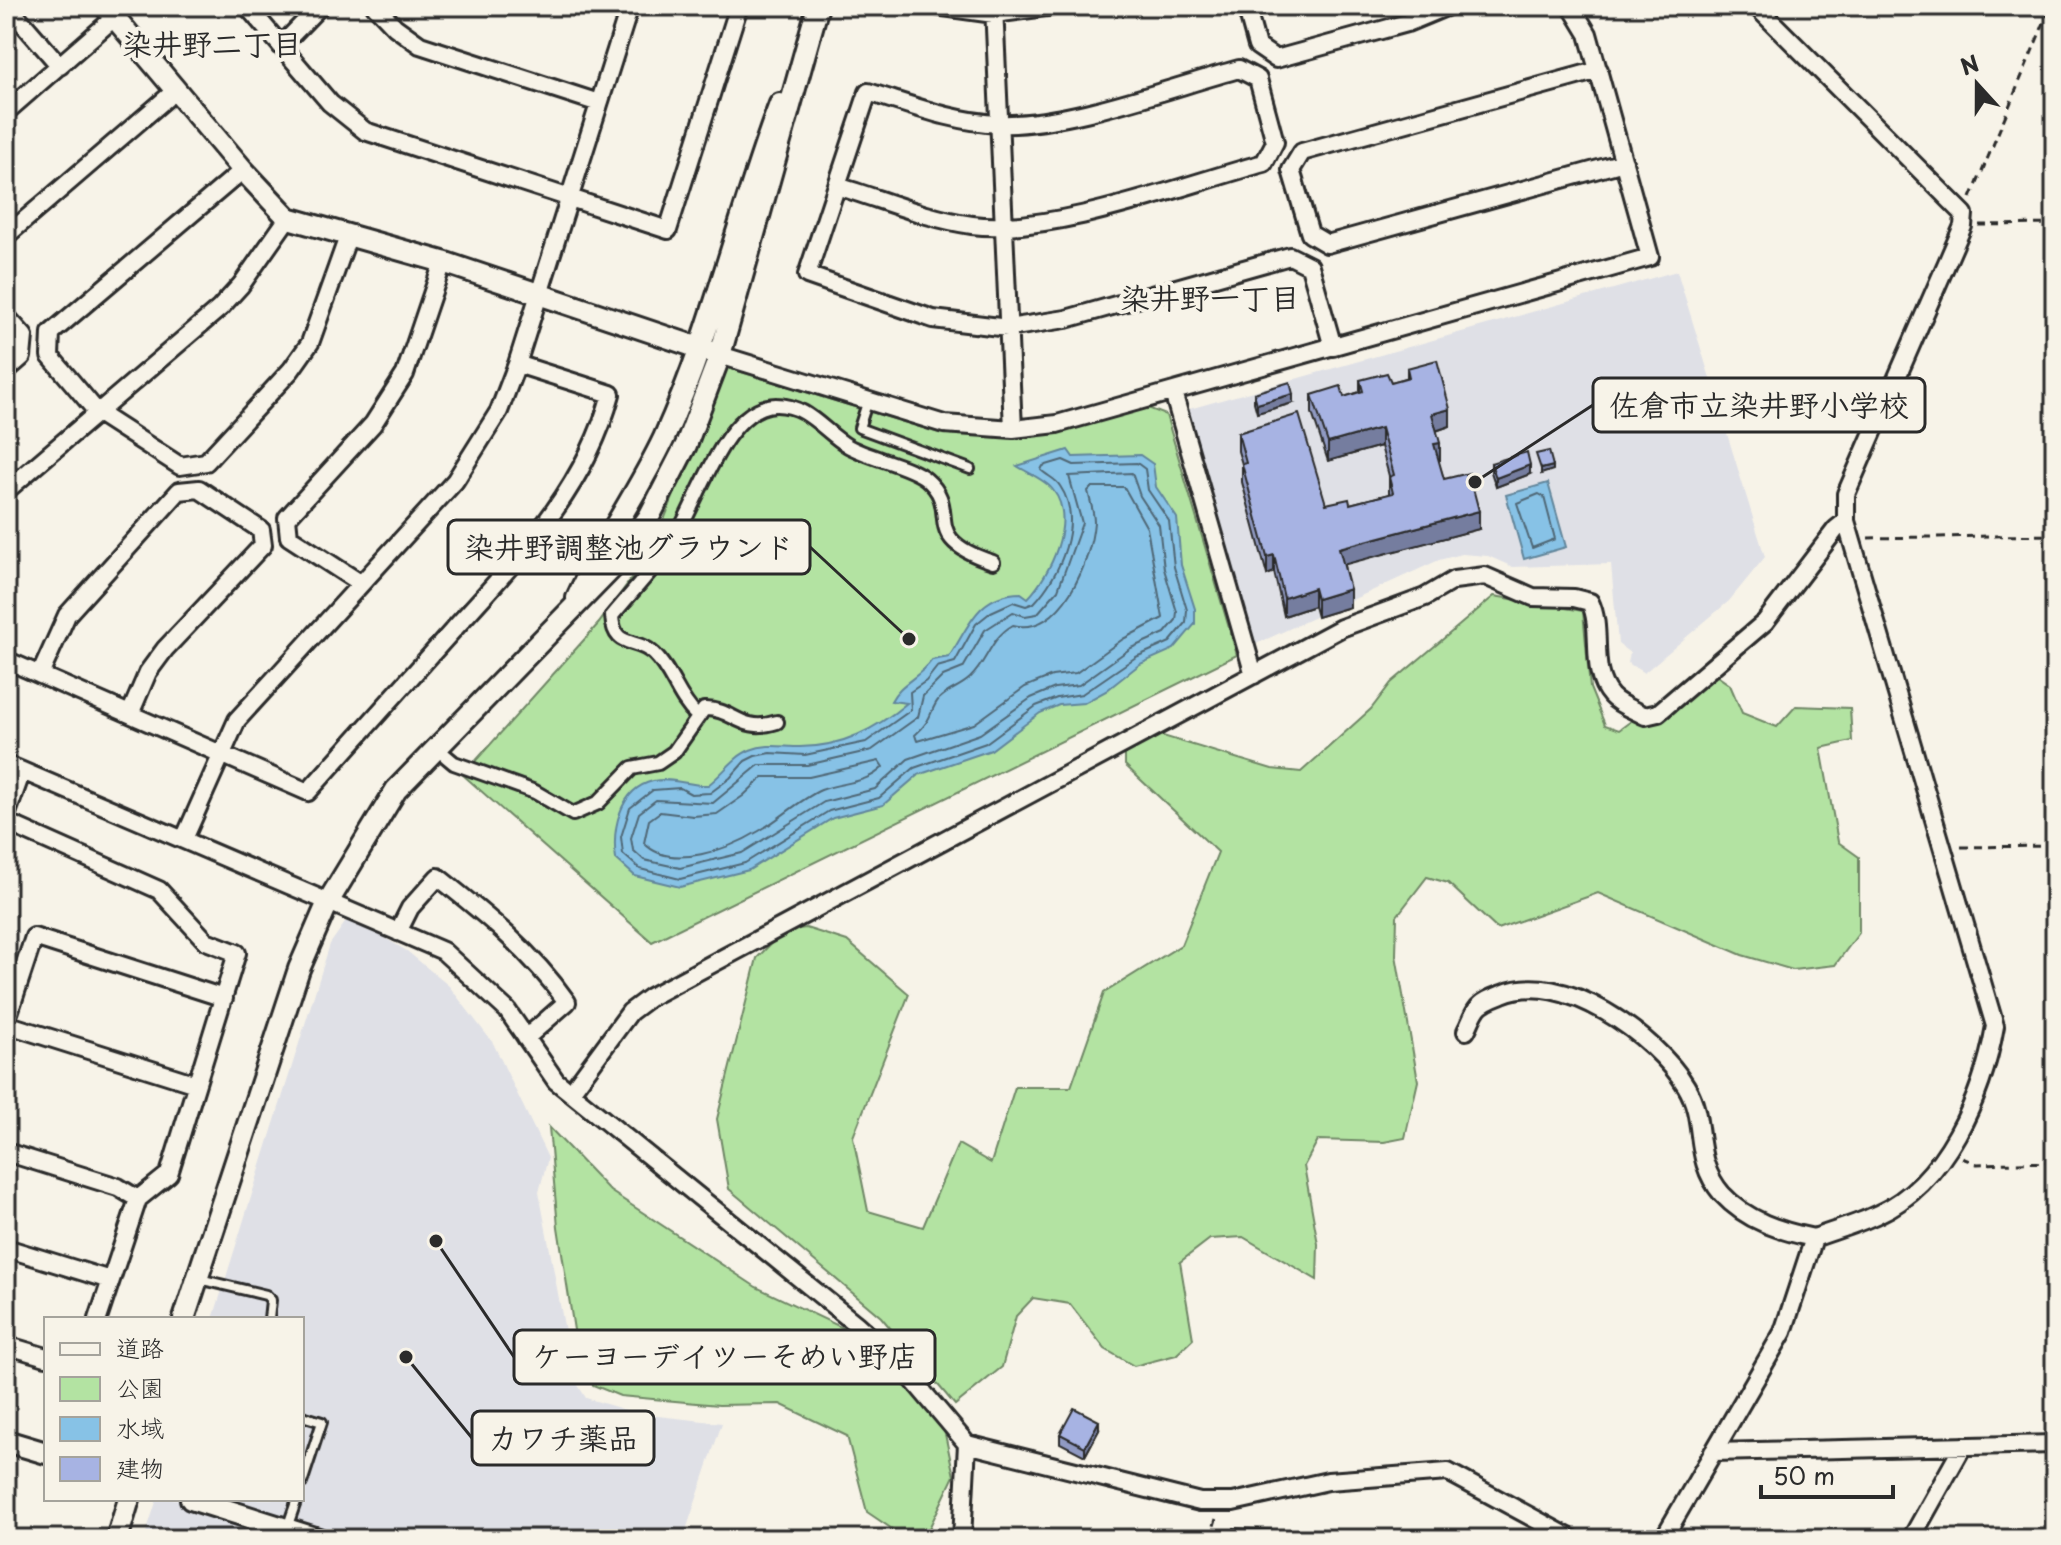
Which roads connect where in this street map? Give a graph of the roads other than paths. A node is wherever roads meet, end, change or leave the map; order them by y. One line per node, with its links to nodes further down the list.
1 (8, 6): 17 (street)
2 (247, 6): 16 (street)
3 (320, 6): 16 (street)
4 (375, 6): 20 (street)
5 (739, 6): 26 (street)
6 (817, 6): 35 (street); 37 (street)
7 (936, 6): 14 (street)
8 (1054, 6): 14 (street)
9 (1246, 6): 10 (street)
10 (1448, 6)
11 (1571, 6): 18 (street)
12 (1756, 6): 46 (street)
13 (625, 8): 20 (street)
14 (994, 10): 22 (street)
15 (110, 12): 17 (street); 19 (street)
16 (281, 46): 26 (street)
17 (60, 66): 21 (street)
18 (1599, 70): 23 (street); 23 (street)
19 (176, 90): 24 (street); 30 (street)
20 (599, 103): 26 (street)
21 (6, 112)
22 (1000, 124): 25 (street); 28 (street); 28 (street)
23 (1624, 162): 36 (street)
24 (243, 170): 27 (street); 42 (street)
25 (837, 186): 28 (street); 34 (street)
26 (569, 199): 32 (street)
27 (288, 218): 29 (street); 42 (street)
28 (1004, 226): 34 (street)
29 (349, 234): 31 (street); 42 (street)
30 (6, 236)
31 (443, 262): 32 (street); 48 (street)
32 (539, 294): 35 (street); 38 (street)
33 (6, 316): 39 (street)
34 (1008, 328): 36 (street); 43 (street)
35 (700, 347): 37 (street); 49 (street)
36 (1333, 347): 40 (street)
37 (720, 355): 41 (street); 49 (street)
38 (517, 364): 48 (street); 57 (street)
39 (6, 371)
40 (1173, 392): 43 (street); 52 (street)
41 (868, 399): 43 (street); 44 (lane)
42 (98, 413): 45 (street)
43 (1013, 429)
44 (970, 469)
45 (6, 491)
46 (1846, 521): 52 (street); 72 (street)
47 (993, 562): 54 (street)
48 (360, 583): 57 (street)
49 (572, 609): 56 (street)
50 (6, 660): 51 (street)
51 (40, 675): 53 (street); 53 (street)
52 (1254, 675): 69 (street)
53 (130, 714): 57 (street)
54 (697, 716): 55 (street); 56 (street)
55 (777, 722)
56 (435, 747): 62 (street)
57 (220, 754): 61 (street)
58 (14, 767): 59 (street); 61 (street)
59 (6, 816)
60 (6, 822): 64 (street)
61 (184, 839): 62 (street)
62 (328, 902): 63 (street); 74 (street)
63 (398, 932): 67 (street); 67 (street)
64 (224, 998): 65 (street); 68 (street)
65 (6, 1023): 68 (street)
66 (1466, 1031): 72 (street)
67 (526, 1038): 69 (street)
68 (196, 1084): 71 (street)
69 (571, 1092): 83 (street)
70 (6, 1152): 71 (street)
71 (138, 1199): 75 (street)
72 (1814, 1238): 87 (street)
73 (6, 1248): 75 (street)
74 (196, 1278): 77 (street); 78 (lane)
75 (110, 1280): 76 (street)
76 (99, 1317)
77 (185, 1317)
78 (270, 1317)
79 (6, 1345): 80 (street)
80 (44, 1356)
81 (304, 1417): 88 (lane)
82 (6, 1441): 86 (street)
83 (967, 1444): 95 (street); 96 (street)
84 (2055, 1444): 85 (street)
85 (1963, 1446): 87 (street); 98 (street)
86 (44, 1452)
87 (1713, 1452): 97 (street)
88 (304, 1477)
89 (128, 1501): 93 (street)
90 (197, 1501): 92 (street)
91 (296, 1501): 92 (lane)
92 (287, 1529): 94 (street)
93 (117, 1539)
94 (318, 1539)
95 (962, 1539)
96 (1572, 1539)
97 (1663, 1539)
98 (1911, 1539)

